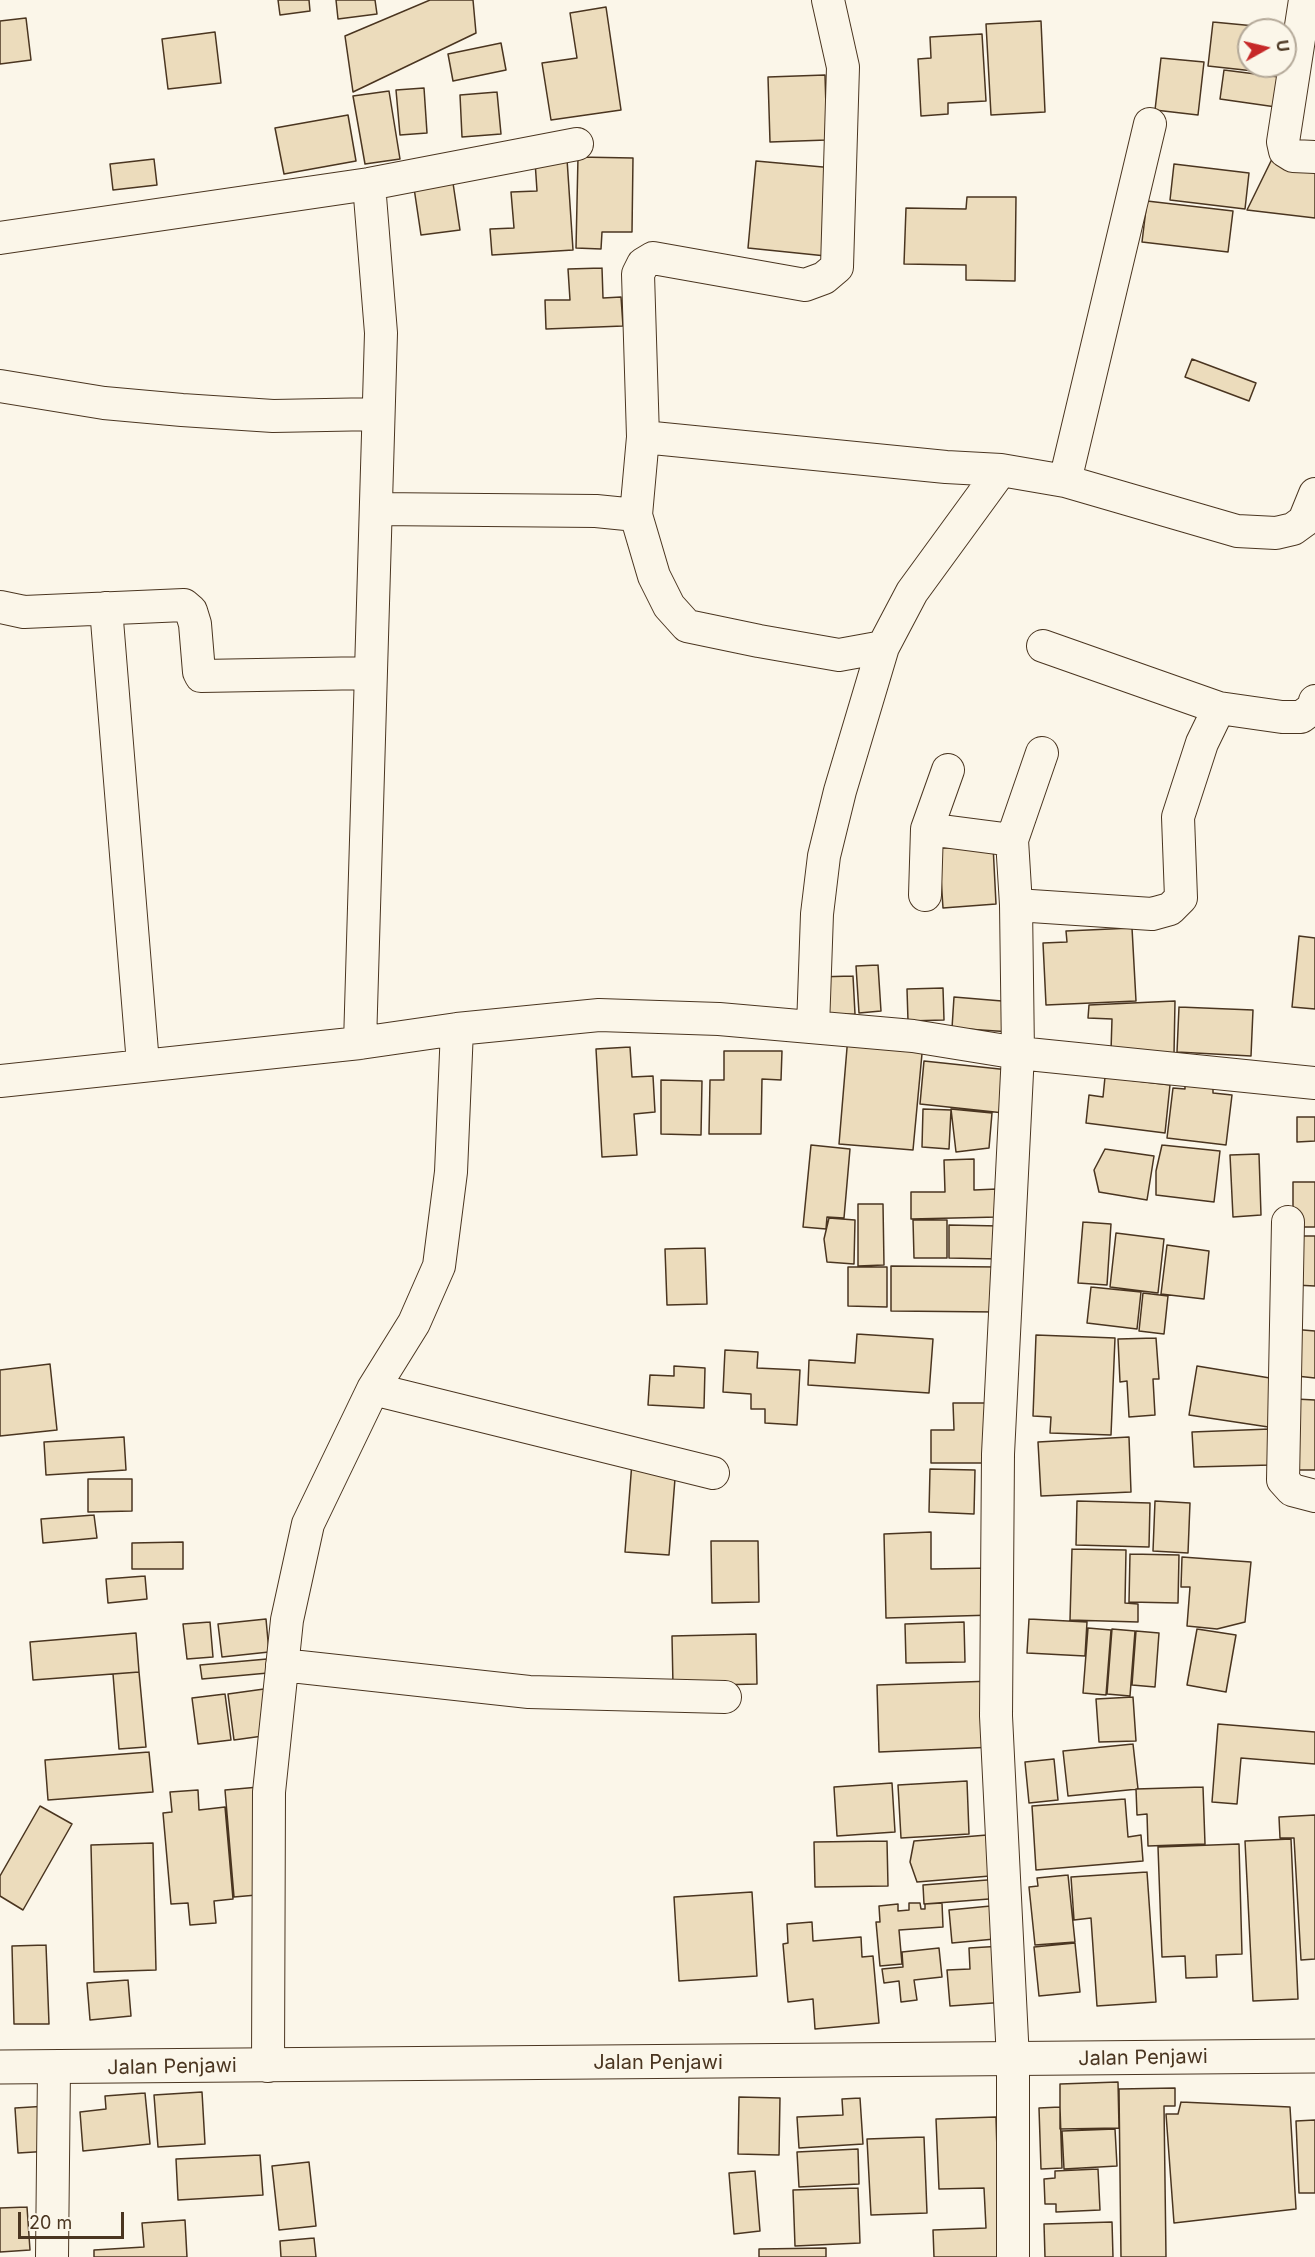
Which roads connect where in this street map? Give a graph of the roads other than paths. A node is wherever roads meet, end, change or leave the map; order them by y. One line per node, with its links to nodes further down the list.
1 (828, 0): 10 (street)
2 (1305, 0): 5 (street)
3 (1150, 124): 12 (street)
4 (577, 144): 6 (street)
5 (1315, 157)
6 (369, 184): 7 (street); 9 (street)
7 (0, 238)
8 (0, 386): 9 (street)
9 (378, 414): 14 (street)
10 (643, 437): 11 (street); 15 (street)
11 (1001, 470): 12 (street); 19 (street)
12 (1065, 482): 13 (street)
13 (1315, 494)
14 (376, 509): 15 (street); 20 (street)
15 (636, 515): 19 (street)
16 (0, 607): 17 (street)
17 (106, 608): 20 (street); 33 (street)
18 (1043, 646): 22 (street)
19 (883, 647): 29 (street)
20 (370, 673): 31 (street)
21 (1315, 701): 22 (street)
22 (1219, 708): 28 (street)
23 (1042, 753): 26 (street)
24 (948, 770): 25 (street)
25 (927, 829): 26 (street); 27 (street)
26 (1012, 840): 28 (street)
27 (925, 895)
28 (1016, 905): 32 (street)
29 (813, 1027): 30 (street); 32 (street)
30 (457, 1029): 31 (street); 37 (street)
31 (360, 1043): 33 (street)
32 (1018, 1053): 35 (street); 43 (street)
33 (144, 1064): 34 (street)
34 (0, 1081)
35 (1315, 1083)
36 (1288, 1222): 39 (street)
37 (373, 1389): 38 (street); 40 (street)
38 (713, 1473)
39 (1315, 1496)
40 (282, 1665): 41 (street); 44 (street)
41 (725, 1697)
42 (1315, 2056): 43 (street, Jalan Penjawi)
43 (1013, 2060): 44 (street, Jalan Penjawi); 48 (street)
44 (267, 2066): 46 (street, Jalan Penjawi)
45 (0, 2067): 46 (street, Jalan Penjawi)
46 (54, 2068): 47 (street)
47 (52, 2257)
48 (1013, 2257)

